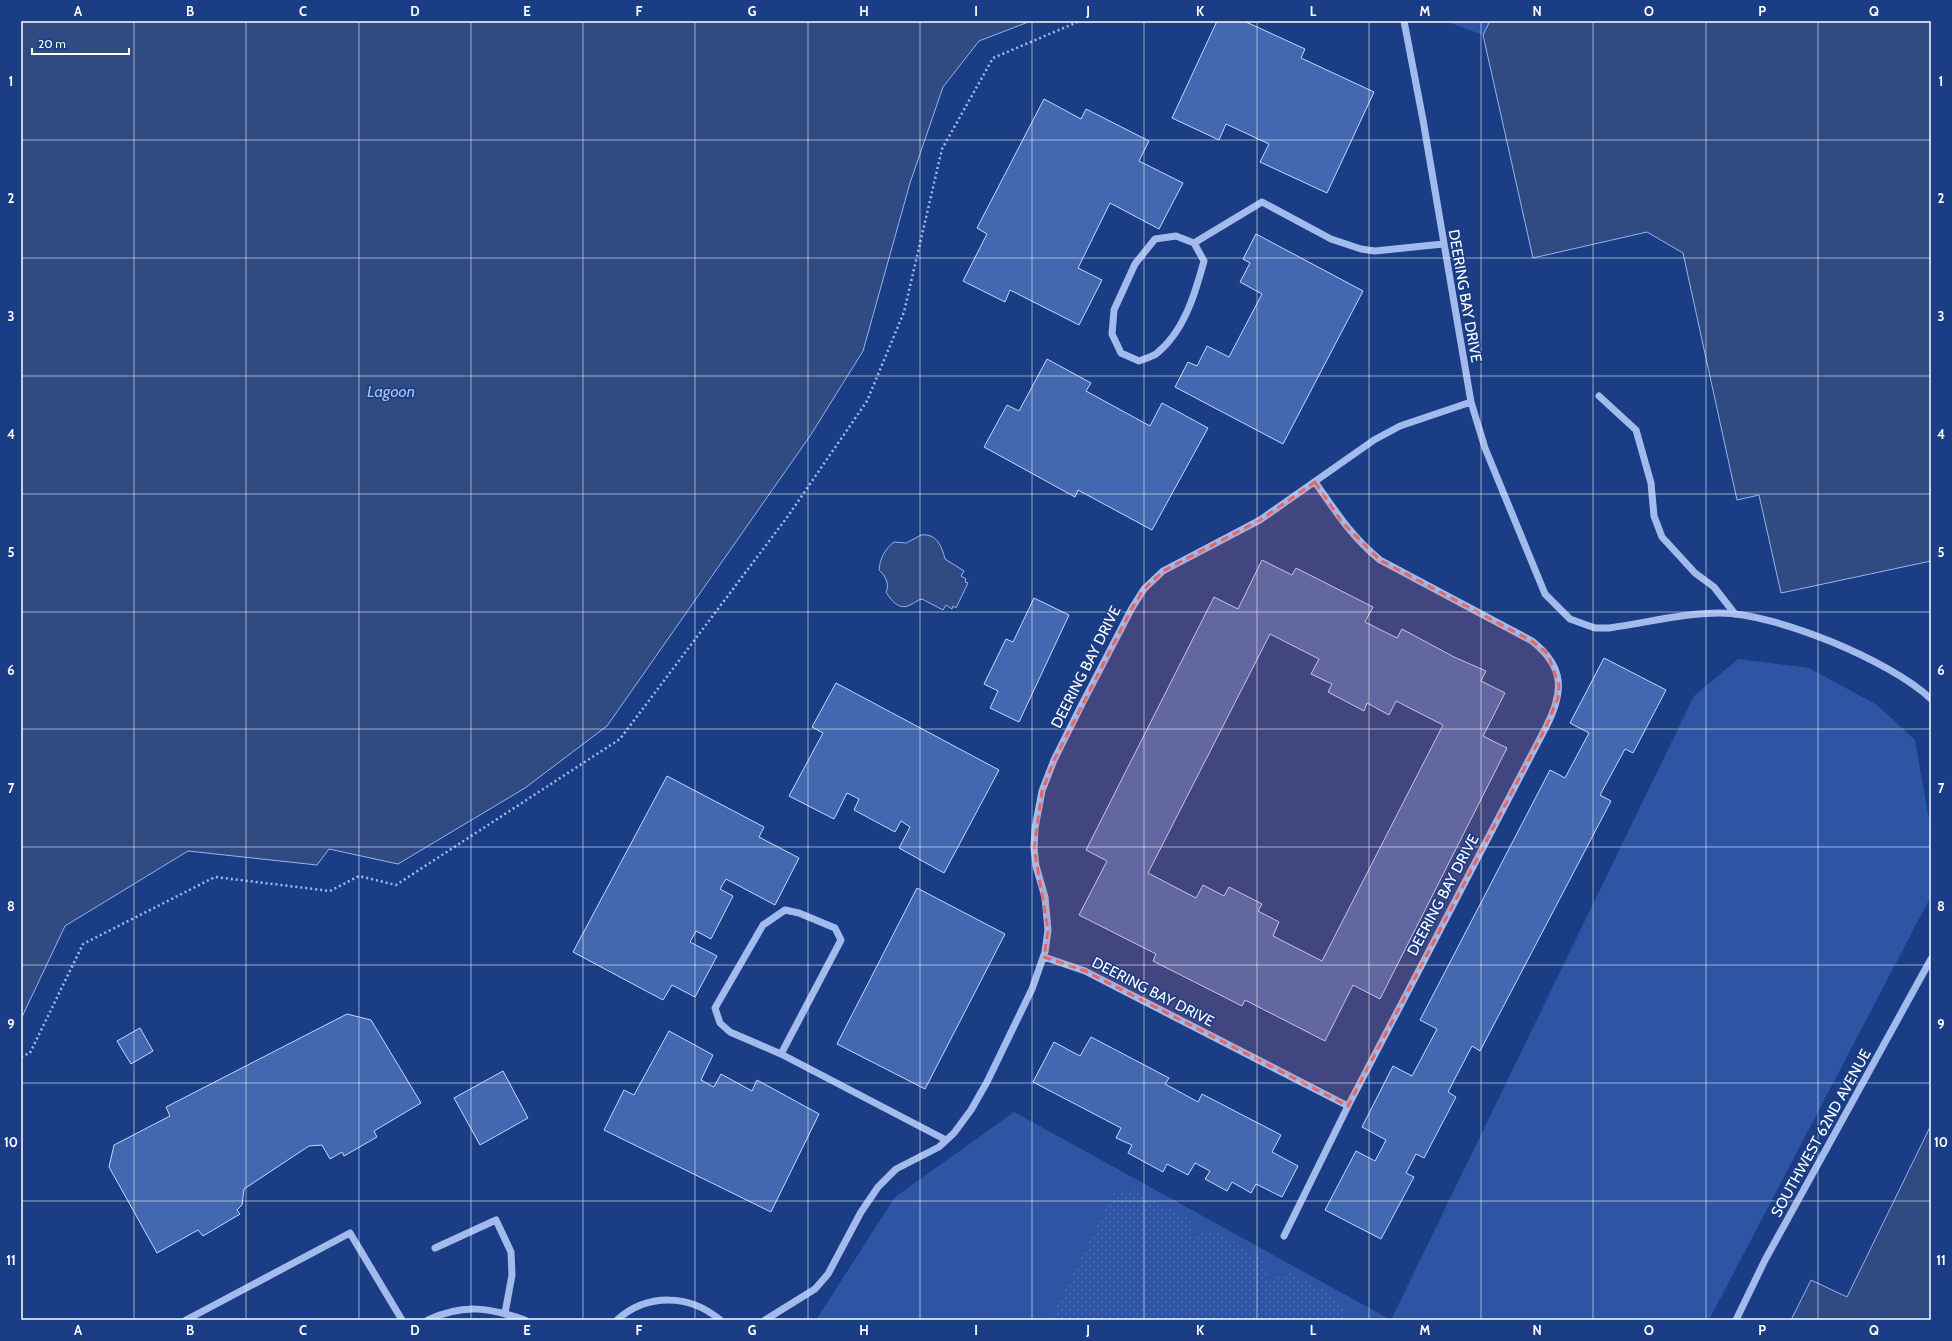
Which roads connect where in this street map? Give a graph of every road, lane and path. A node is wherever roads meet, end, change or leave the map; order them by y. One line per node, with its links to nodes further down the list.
1 (1080, 21): 13 (path)
2 (1404, 21): 4 (street, DEERING BAY DRIVE)
3 (1194, 243): 3 (street); 4 (street)
4 (1443, 244): 6 (street, DEERING BAY DRIVE)
5 (1599, 396): 8 (street)
6 (1470, 402): 7 (street, DEERING BAY DRIVE); 8 (street)
7 (1315, 482): 10 (street, DEERING BAY DRIVE); 14 (street, DEERING BAY DRIVE)
8 (1735, 614): 9 (street)
9 (1931, 699)
10 (1044, 957): 14 (street, DEERING BAY DRIVE); 15 (street, DEERING BAY DRIVE)
11 (1931, 959): 26 (street, SOUTHWEST 62ND AVENUE)
12 (781, 1054): 12 (street); 15 (street)
13 (21, 1057)
14 (1348, 1106): 16 (street)
15 (946, 1140): 25 (street, DEERING BAY DRIVE)
16 (1284, 1236)
17 (434, 1248): 18 (street)
18 (505, 1313): 21 (street); 22 (street)
19 (186, 1320): 20 (street)
20 (402, 1320)
21 (428, 1320)
22 (525, 1320)
23 (617, 1320): 24 (street)
24 (720, 1320)
25 (766, 1320)
26 (1736, 1320)

